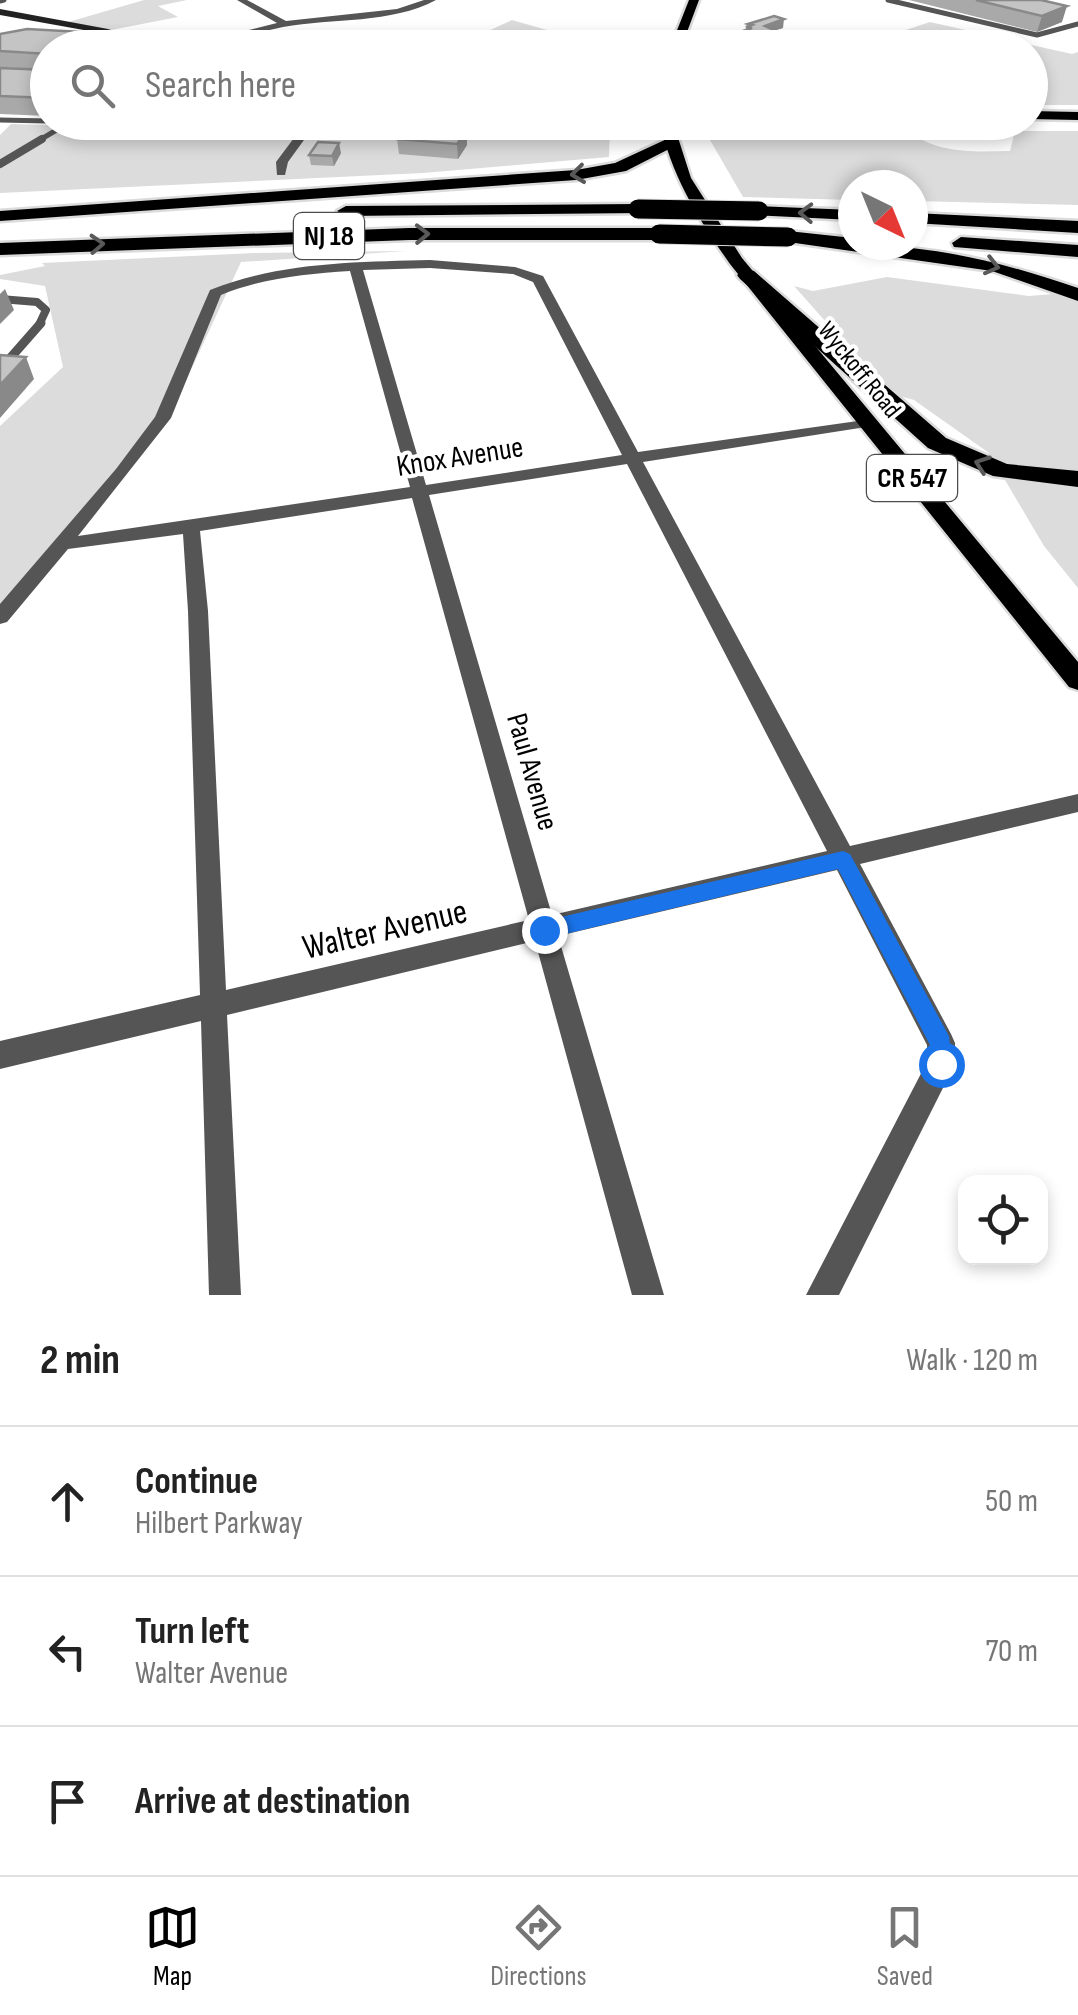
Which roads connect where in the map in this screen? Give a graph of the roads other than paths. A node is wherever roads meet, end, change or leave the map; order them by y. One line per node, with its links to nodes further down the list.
1 (241, 0): 10 (street)
2 (432, 0): 10 (street)
3 (694, 0): 13 (main road)
4 (888, 0): 14 (lane)
5 (0, 12): 6 (street)
6 (14, 15): 8 (street); 11 (street)
7 (1070, 16): 9 (lane)
8 (0, 20)
9 (1078, 21): 15 (lane)
10 (285, 24): 12 (street)
11 (97, 30)
12 (259, 30)
13 (682, 30)
14 (1015, 30)
15 (1048, 31)
16 (1048, 115): 17 (main road)
17 (1078, 116)
18 (0, 120): 19 (lane)
19 (30, 121)
20 (40, 140): 24 (lane)
21 (299, 140): 25 (street)
22 (669, 140): 23 (main road, Wyckoff Road / CR 547)
23 (669, 143): 28 (highway, one-way to 28); 36 (main road, Wyckoff Road / CR 547)
24 (0, 164)
25 (281, 173)
26 (838, 214): 28 (highway, NJ 18, one-way to 28, bridge)
27 (928, 219): 29 (highway)
28 (0, 220)
29 (1078, 227)
30 (838, 241): 32 (highway, NJ 18, one-way to 30, bridge)
31 (928, 243): 33 (highway)
32 (0, 248)
33 (1078, 251)
34 (928, 253): 37 (highway, one-way to 37)
35 (355, 266): 41 (street); 43 (street, Paul Avenue); 45 (street)
36 (746, 274): 40 (main road, Wyckoff Road / CR 547); 42 (highway, one-way to 36)
37 (1078, 294)
38 (0, 299): 39 (lane)
39 (6, 364)
40 (866, 422): 41 (street, Knox Avenue); 47 (main road, Wyckoff Road / CR 547)
41 (632, 458): 43 (street, Knox Avenue); 49 (street)
42 (1078, 480)
43 (419, 491): 44 (street, Knox Avenue); 50 (street, Paul Avenue)
44 (191, 527): 45 (street, Knox Avenue); 51 (street)
45 (63, 543): 46 (street)
46 (0, 617)
47 (1078, 680)
48 (1078, 803): 49 (street, Walter Avenue)
49 (843, 860): 50 (street, Walter Avenue); 55 (street)
50 (544, 930): 51 (street, Walter Avenue); 54 (street, Paul Avenue)
51 (213, 1005): 52 (street, Walter Avenue); 53 (street)
52 (0, 1055)
53 (225, 1295)
54 (648, 1295)
55 (822, 1295)

